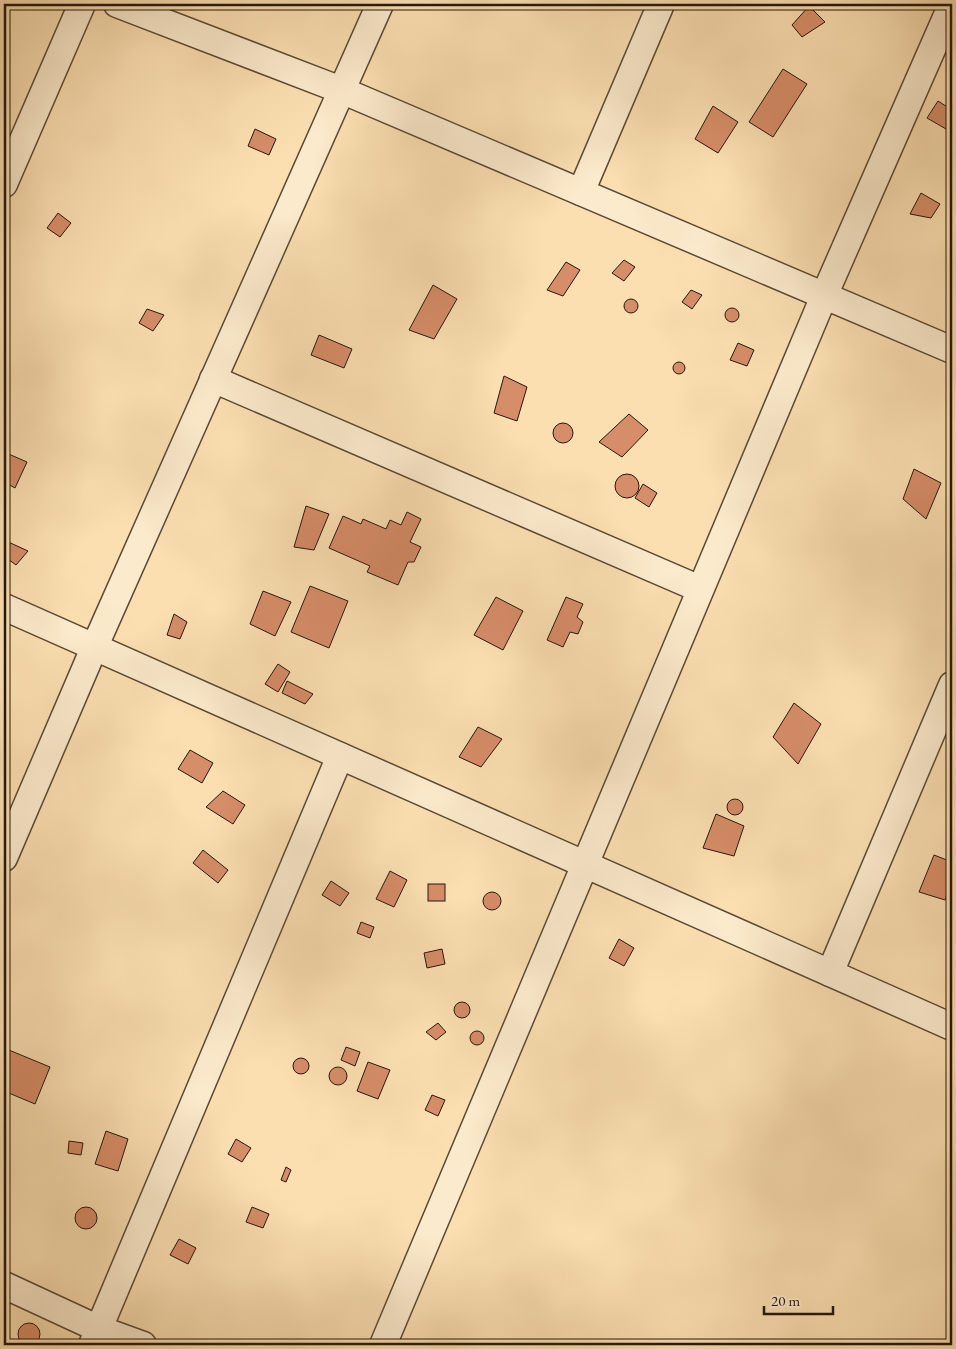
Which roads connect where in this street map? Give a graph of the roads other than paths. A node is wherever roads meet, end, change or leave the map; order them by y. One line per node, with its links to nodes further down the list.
1 (82, 4): 7 (street)
2 (118, 4): 6 (street)
3 (380, 4): 6 (street)
4 (660, 4): 8 (street)
5 (952, 4): 9 (street)
6 (341, 90): 8 (street); 11 (street)
7 (4, 184)
8 (581, 192): 9 (street)
9 (824, 296): 10 (street); 12 (street)
10 (952, 350)
11 (212, 379): 12 (street); 14 (street)
12 (700, 589): 18 (street)
13 (4, 608): 14 (street)
14 (94, 648): 16 (street); 17 (street)
15 (952, 685): 19 (street)
16 (340, 756): 18 (street); 22 (street)
17 (4, 858)
18 (584, 864): 19 (street); 24 (street)
19 (830, 973): 20 (street)
20 (952, 1027)
21 (4, 1285): 22 (street)
22 (95, 1337): 23 (street)
23 (143, 1345)
24 (383, 1345)

